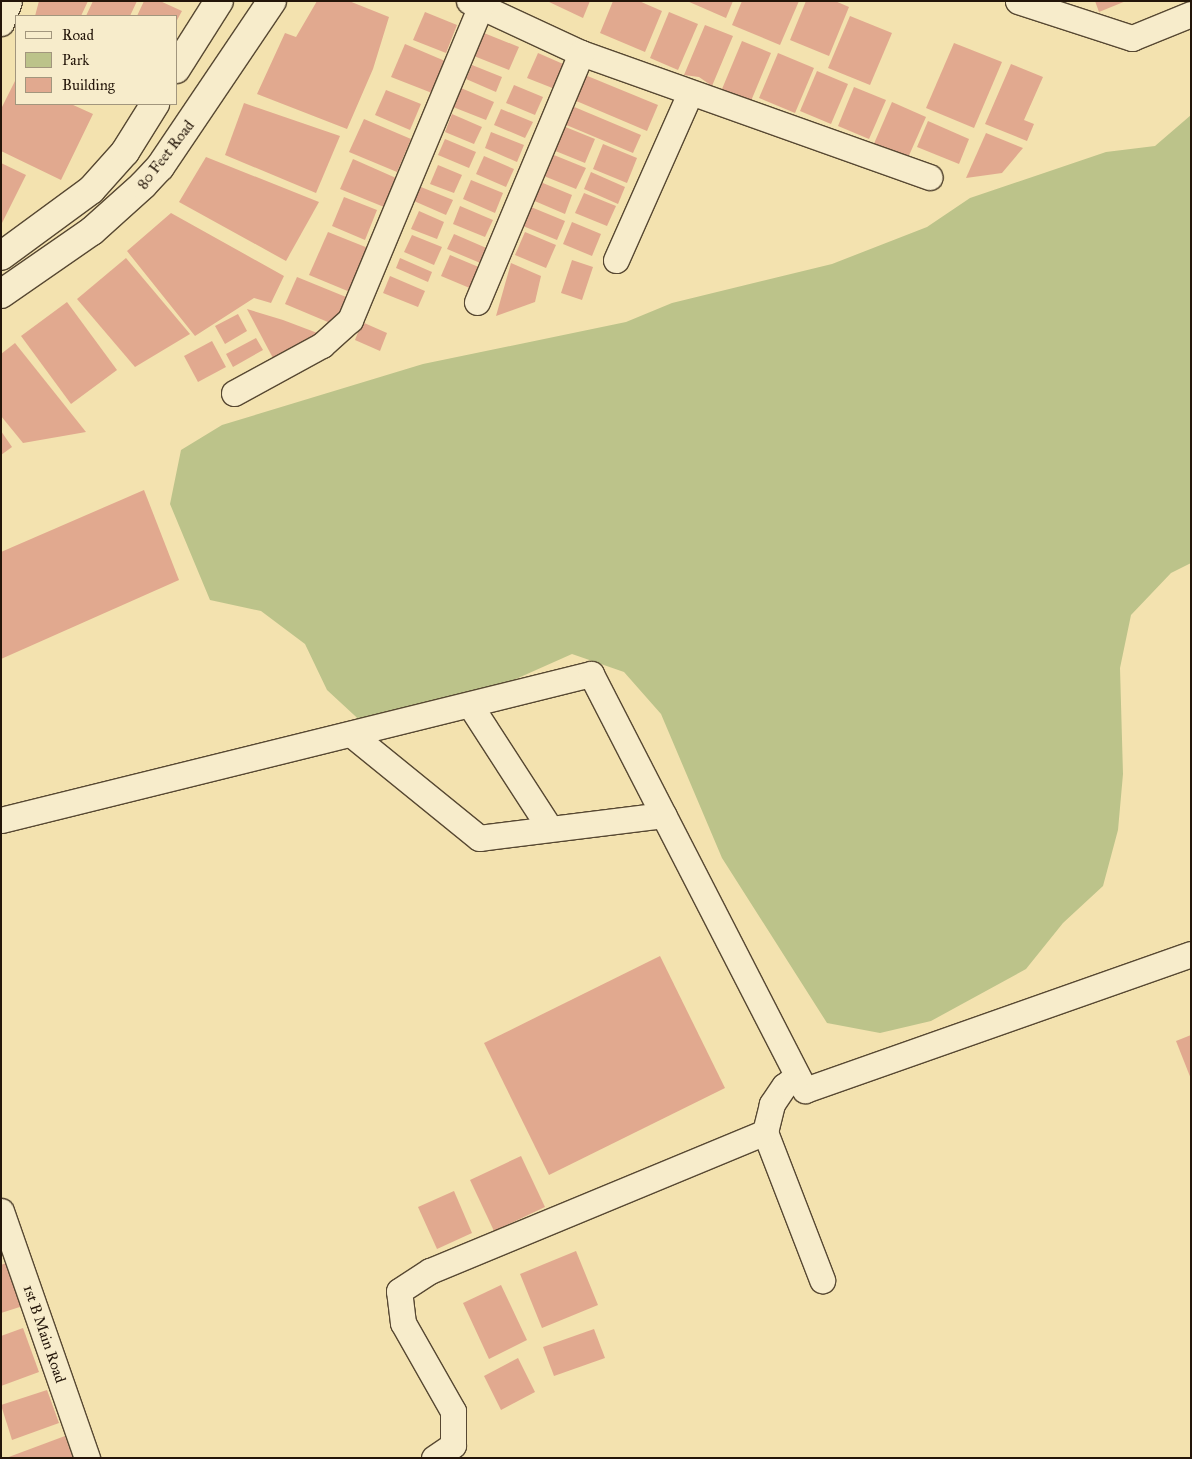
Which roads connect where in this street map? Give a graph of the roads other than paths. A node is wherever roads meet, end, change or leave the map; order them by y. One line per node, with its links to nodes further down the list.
1 (9, 1): 7 (street)
2 (219, 1): 9 (main road)
3 (272, 1): 15 (main road, 80 Feet Road)
4 (1018, 1): 6 (street)
5 (474, 4): 8 (street); 17 (street)
6 (1191, 14)
7 (1, 23)
8 (581, 53): 10 (street); 16 (street)
9 (178, 66)
10 (690, 93): 12 (street); 14 (street)
11 (154, 105): 13 (main road)
12 (930, 177)
13 (1, 256)
14 (616, 260)
15 (1, 294)
16 (477, 302)
17 (234, 393)
18 (470, 705): 19 (street); 20 (street); 22 (street)
19 (351, 734): 21 (street); 22 (street)
20 (664, 815): 22 (street); 24 (street)
21 (1, 820)
22 (549, 827)
23 (1191, 954): 24 (street)
24 (798, 1076): 25 (street)
25 (765, 1132): 27 (street); 29 (street)
26 (1, 1211): 28 (street, 1st B Main Road)
27 (822, 1280)
28 (87, 1458)
29 (434, 1458)

